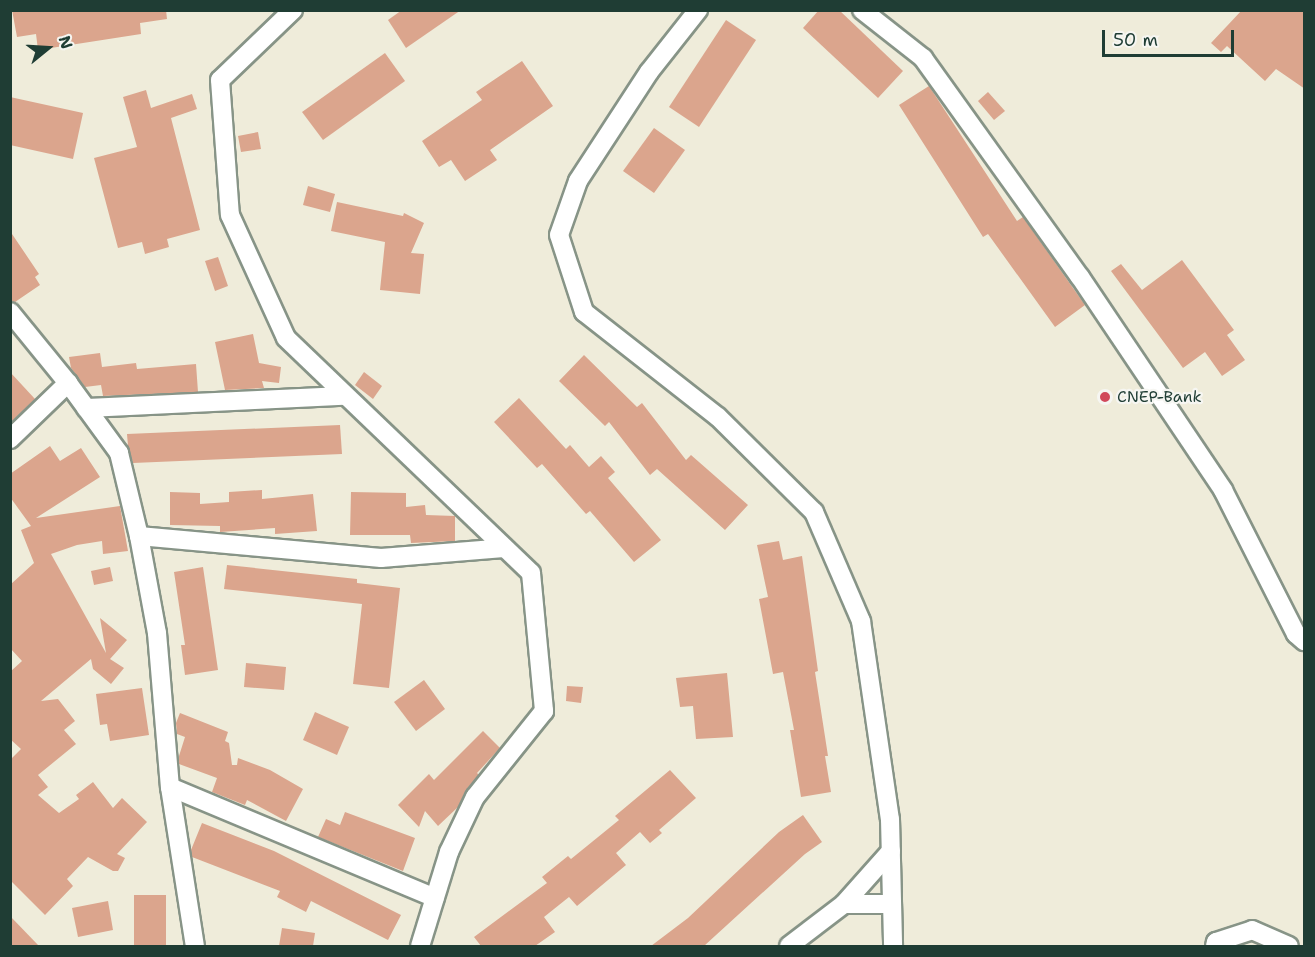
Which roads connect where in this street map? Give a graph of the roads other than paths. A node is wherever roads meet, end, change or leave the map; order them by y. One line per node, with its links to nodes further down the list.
1 (293, 10): 6 (street)
2 (698, 10): 13 (street)
3 (862, 10): 11 (street)
4 (10, 312): 5 (street)
5 (68, 383): 7 (street); 8 (street)
6 (345, 396): 7 (street); 10 (street)
7 (86, 408): 9 (street)
8 (10, 439)
9 (139, 536): 10 (street); 12 (street)
10 (504, 548): 14 (street)
11 (1305, 641)
12 (170, 787): 14 (street); 17 (street)
13 (891, 851): 15 (street); 16 (street)
14 (435, 898): 18 (street)
15 (844, 904): 16 (street); 19 (street)
16 (892, 904): 20 (street)
17 (195, 946)
18 (420, 946)
19 (789, 946)
20 (893, 946)
21 (1215, 946): 22 (street)
22 (1289, 946)

